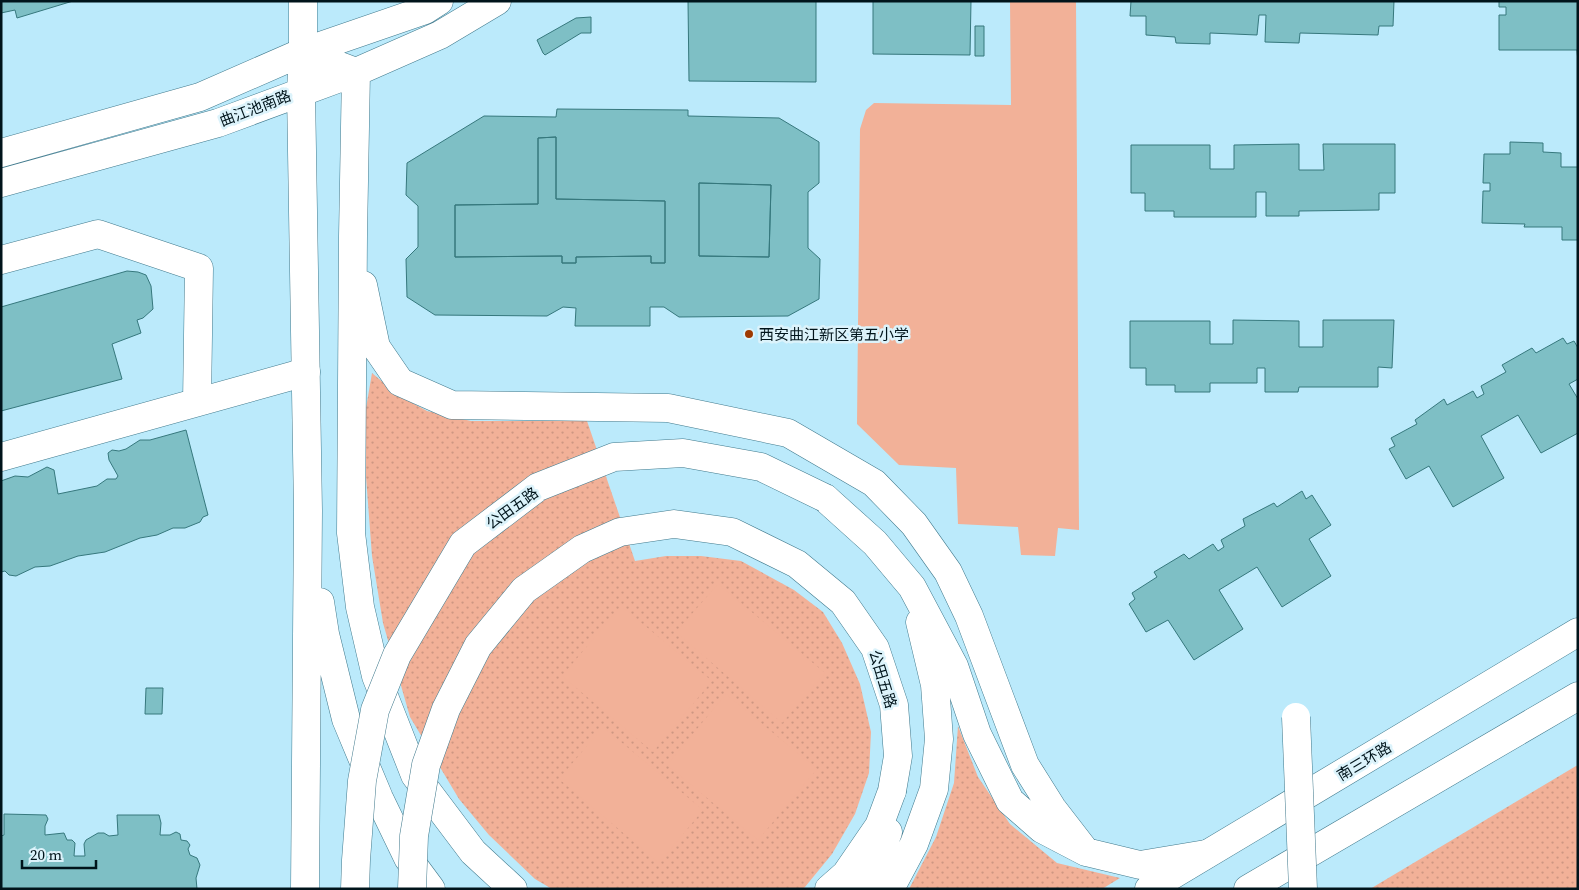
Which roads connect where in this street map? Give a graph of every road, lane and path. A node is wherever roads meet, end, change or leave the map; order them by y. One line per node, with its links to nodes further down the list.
1 (304, 1): 4 (main road)
2 (439, 1): 4 (main road, 曲江池南路)
3 (497, 1): 5 (main road, 曲江池南路)
4 (304, 52): 5 (main road); 6 (main road); 7 (main road, 曲江池南路)
5 (356, 72): 6 (main road, 曲江池南路); 9 (main road)
6 (301, 91): 8 (main road, 曲江池南路); 11 (main road)
7 (1, 153)
8 (1, 183)
9 (353, 236): 20 (main road); 26 (main road)
10 (1, 260): 12 (main road)
11 (306, 372): 12 (main road); 14 (main road)
12 (197, 402): 13 (main road)
13 (1, 457)
14 (308, 511): 22 (main road); 25 (main road)
15 (912, 587): 20 (main road); 23 (main road, 公田五路, bridge); 29 (main road)
16 (1578, 632): 21 (main road, 南三环路)
17 (1578, 696): 31 (main road)
18 (1296, 717): 32 (main road, bridge)
19 (892, 791): 24 (main road, 公田五路, bridge); 27 (main road); 28 (main road)
20 (1086, 852): 21 (main road)
21 (1210, 854): 30 (main road, 南三环路)
22 (306, 889)
23 (355, 889)
24 (412, 889)
25 (431, 889)
26 (513, 889)
27 (829, 889)
28 (857, 889)
29 (890, 889)
30 (1149, 889)
31 (1248, 889)
32 (1303, 889)

